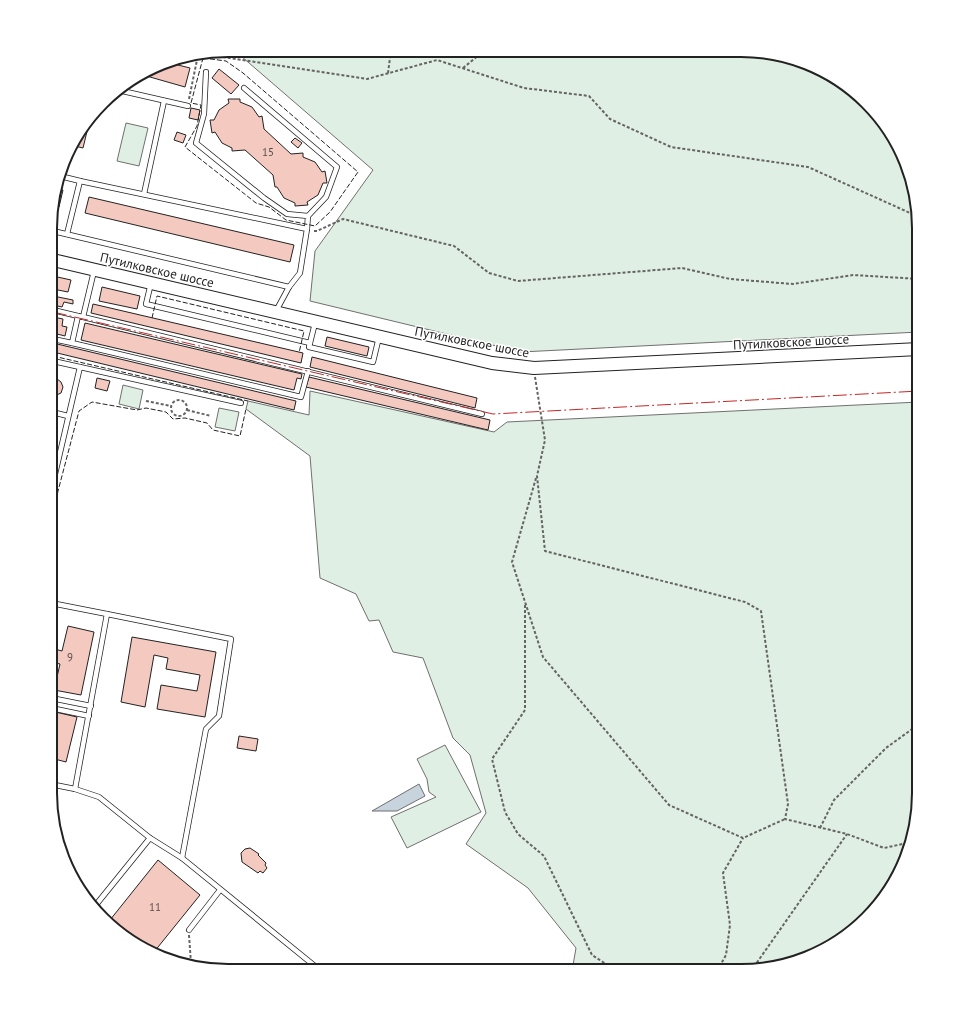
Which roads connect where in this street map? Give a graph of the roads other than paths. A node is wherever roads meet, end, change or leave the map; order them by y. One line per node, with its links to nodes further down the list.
1 (206, 72): 9 (lane)
2 (244, 88): 9 (lane)
3 (125, 92): 4 (lane)
4 (164, 101): 5 (lane); 8 (lane)
5 (188, 106)
6 (65, 177): 7 (lane)
7 (80, 181): 8 (lane); 12 (lane)
8 (144, 194): 10 (lane)
9 (308, 216): 10 (lane)
10 (307, 229): 16 (lane)
11 (57, 232): 12 (lane)
12 (67, 234): 16 (lane)
13 (57, 261): 14 (main road, Путилковское шоссе)
14 (94, 270): 15 (main road, Путилковское шоссе); 19 (lane)
15 (151, 283): 18 (main road, Путилковское шоссе); 24 (lane)
16 (289, 287): 18 (lane)
17 (57, 311): 19 (lane)
18 (276, 312): 20 (main road, Путилковское шоссе)
19 (81, 316): 23 (lane); 28 (lane)
20 (315, 321): 21 (main road, Путилковское шоссе); 24 (lane)
21 (379, 336): 24 (lane); 25 (main road, Путилковское шоссе)
22 (57, 340): 23 (lane)
23 (72, 343): 28 (lane)
24 (310, 343)
25 (912, 349)
26 (57, 362): 27 (lane)
27 (80, 367): 29 (lane); 32 (lane)
28 (308, 371): 31 (lane)
29 (241, 403)
30 (57, 413): 32 (lane)
31 (482, 414)
32 (68, 416): 33 (lane)
33 (57, 465)
34 (57, 604): 35 (lane)
35 (107, 614): 37 (lane); 43 (lane)
36 (57, 699): 37 (lane)
37 (91, 706): 39 (lane)
38 (57, 709): 39 (lane)
39 (89, 716): 41 (lane)
40 (57, 785): 41 (lane)
41 (75, 789): 42 (lane)
42 (150, 838): 43 (lane); 45 (lane)
43 (182, 858): 44 (lane)
44 (220, 890): 46 (lane); 47 (lane)
45 (97, 903)
46 (189, 930)
47 (311, 964)

